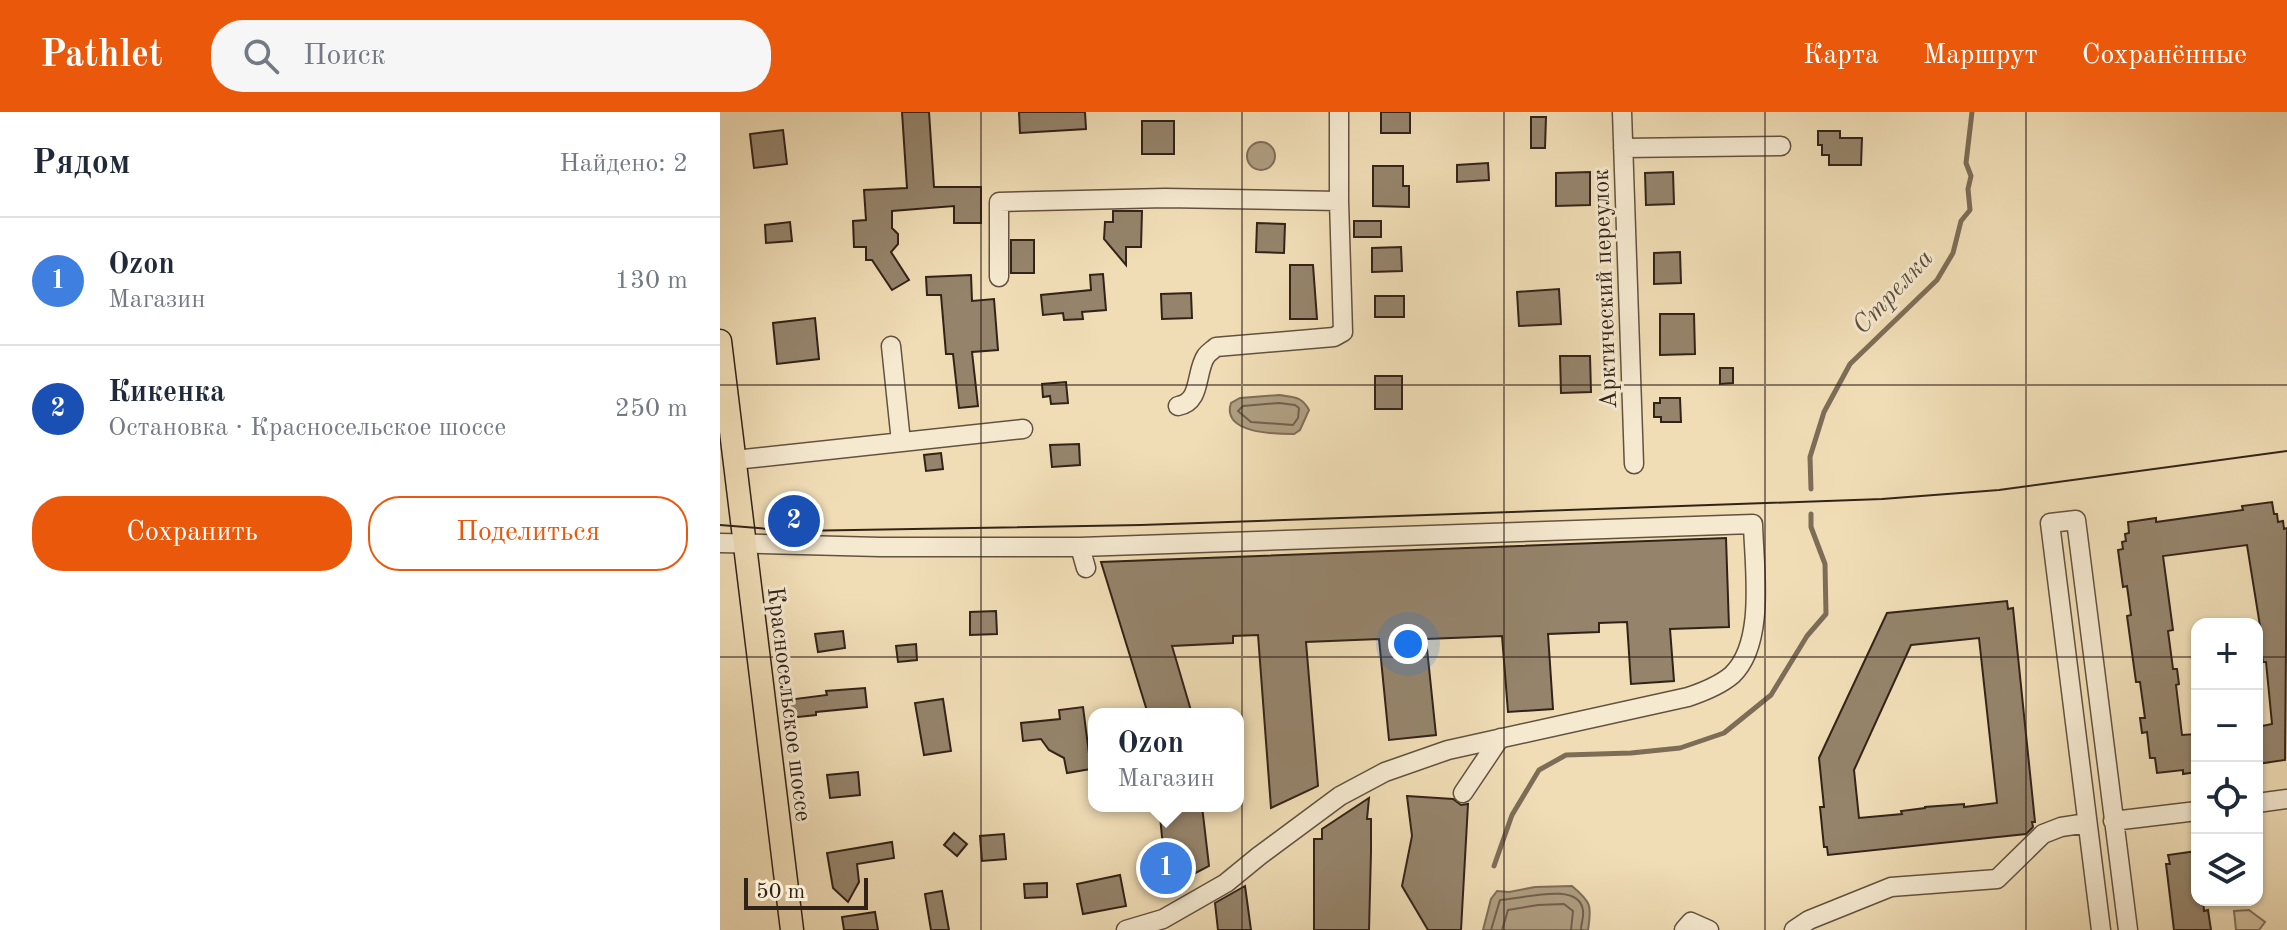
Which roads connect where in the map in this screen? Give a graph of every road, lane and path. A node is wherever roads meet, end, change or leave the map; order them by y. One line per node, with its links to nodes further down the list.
1 (1339, 112): 5 (street)
2 (1622, 112): 4 (street, Арктический переулок)
3 (1781, 146): 4 (street)
4 (1623, 148): 13 (street, Арктический переулок)
5 (1339, 201): 6 (street); 9 (street)
6 (999, 277)
7 (720, 341): 12 (main road, Красносельское шоссе)
8 (891, 346): 11 (street)
9 (1178, 406)
10 (1023, 429): 11 (street)
11 (901, 442): 12 (street)
12 (735, 460): 15 (main road, Красносельское шоссе)
13 (1634, 464)
14 (720, 543): 15 (street)
15 (744, 544): 16 (street); 23 (main road, Красносельское шоссе)
16 (1080, 547): 17 (street); 18 (street)
17 (1086, 568)
18 (1500, 738): 19 (street); 24 (street)
19 (1463, 793)
20 (2191, 812): 21 (street)
21 (2113, 821): 22 (street); 29 (street)
22 (2087, 823): 27 (street); 28 (street)
23 (792, 930)
24 (1126, 930)
25 (1684, 930): 26 (street)
26 (1709, 930)
27 (1794, 930)
28 (2101, 930)
29 (2128, 930)

